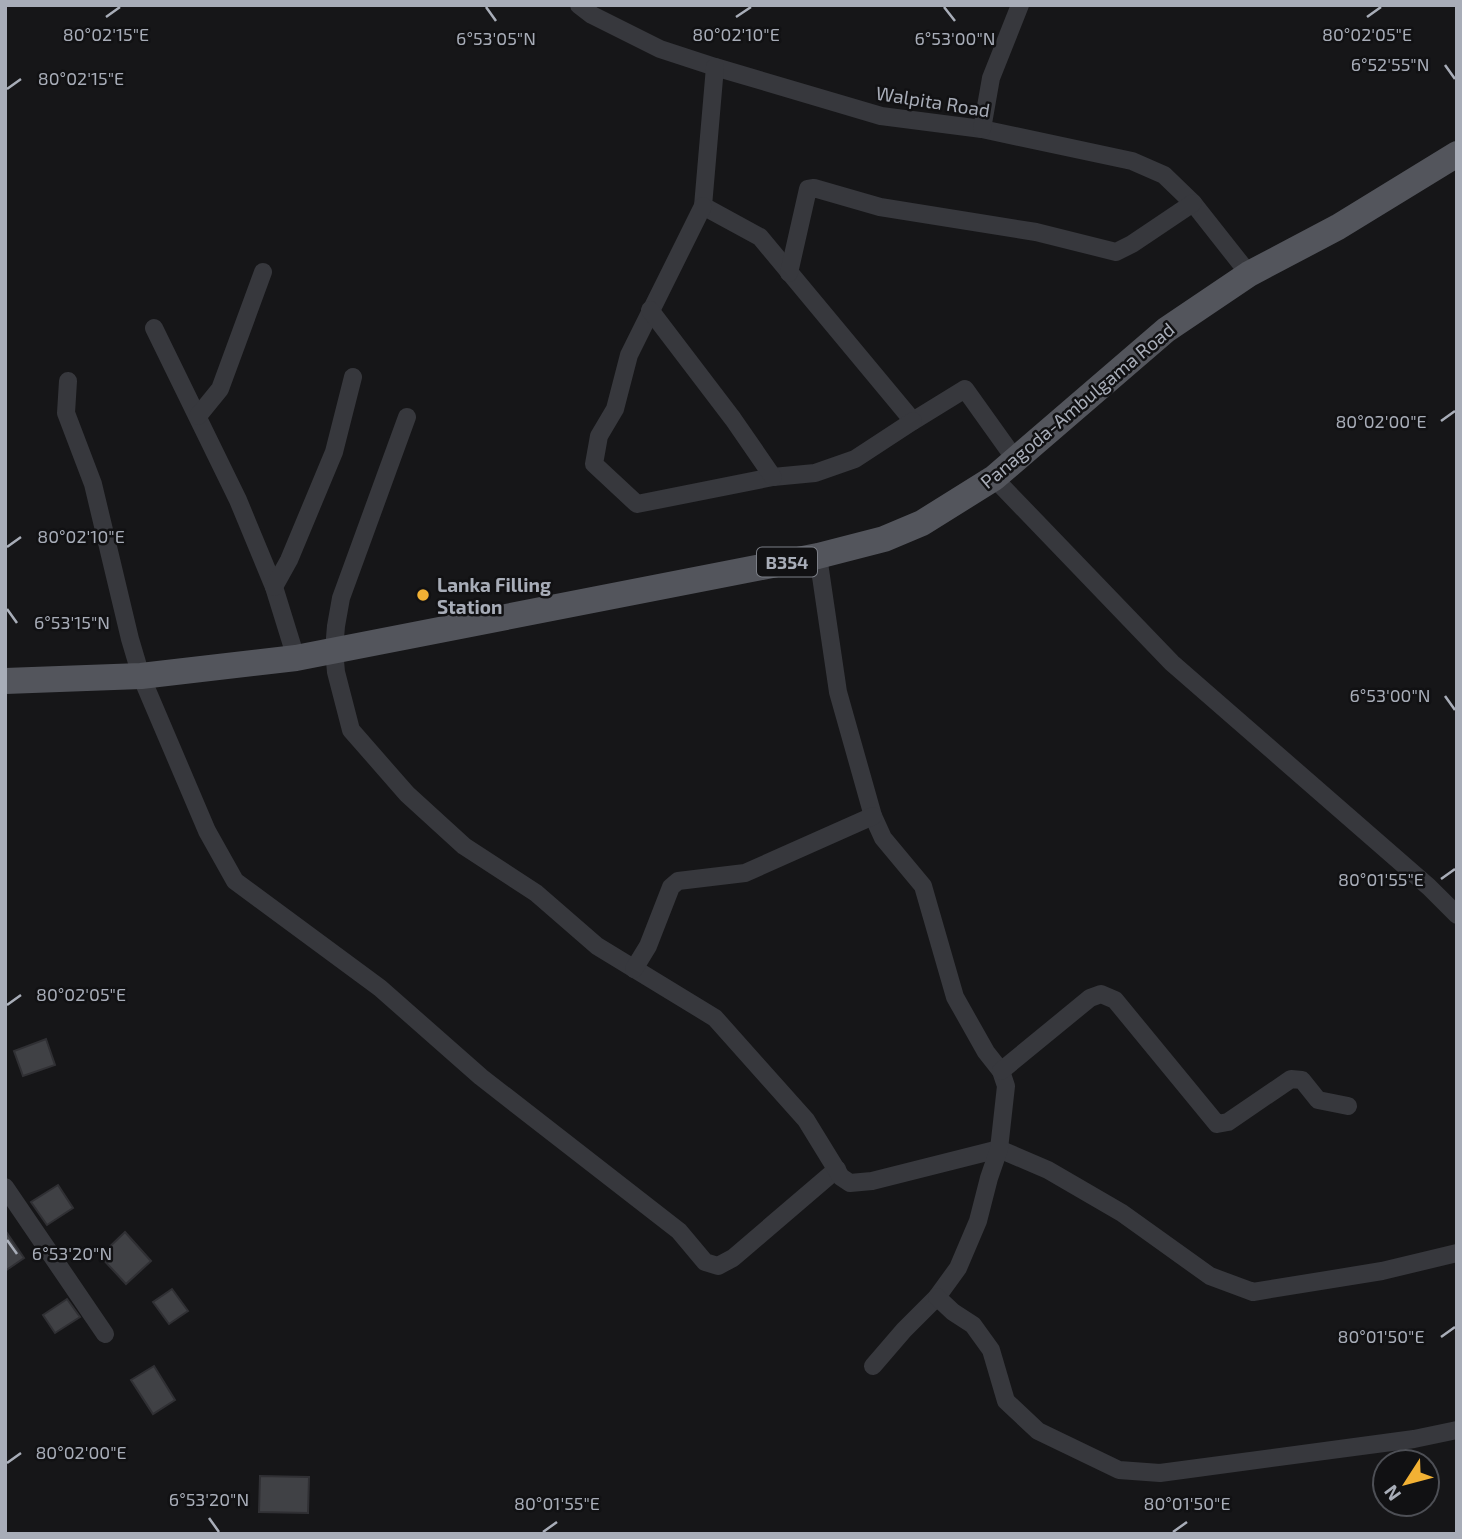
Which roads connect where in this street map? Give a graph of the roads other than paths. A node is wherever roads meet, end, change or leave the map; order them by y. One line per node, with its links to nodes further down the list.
1 (579, 5): 3 (street, Walpita Road)
2 (1020, 5): 4 (street)
3 (715, 67): 4 (street, Walpita Road); 7 (street)
4 (982, 129): 6 (street, Walpita Road)
5 (1457, 154): 10 (main road, Panagoda-Ambulgama Road / B354)
6 (1193, 204): 9 (street); 10 (street, Walpita Road)
7 (703, 206): 9 (street); 11 (street)
8 (263, 272): 15 (street)
9 (789, 272): 17 (street)
10 (1249, 274): 18 (main road, Panagoda-Ambulgama Road / B354)
11 (650, 310): 19 (street); 19 (street)
12 (154, 328): 15 (street)
13 (354, 377): 22 (street)
14 (68, 381): 25 (street)
15 (198, 416): 22 (street)
16 (407, 417): 23 (street)
17 (913, 421): 18 (street); 19 (street)
18 (1015, 459): 20 (main road, Panagoda-Ambulgama Road / B354)
19 (773, 477)
20 (994, 478): 21 (main road, Panagoda-Ambulgama Road / B354); 28 (street)
21 (818, 556): 23 (main road, Panagoda-Ambulgama Road / B354); 27 (street)
22 (274, 587): 24 (street)
23 (334, 650): 24 (main road, Panagoda-Ambulgama Road / B354); 29 (street)
24 (296, 658): 25 (main road, Panagoda-Ambulgama Road / B354)
25 (142, 676): 26 (main road, Panagoda-Ambulgama Road / B354); 33 (street)
26 (5, 681)
27 (873, 816): 29 (street); 30 (street)
28 (1457, 915)
29 (634, 969): 33 (street)
30 (1001, 1071): 31 (street); 32 (street)
31 (1348, 1106)
32 (999, 1149): 33 (street); 35 (street); 36 (street)
33 (837, 1169)
34 (5, 1188): 37 (street)
35 (1457, 1253)
36 (937, 1297): 38 (street); 39 (street)
37 (105, 1334)
38 (873, 1366)
39 (1457, 1430)

